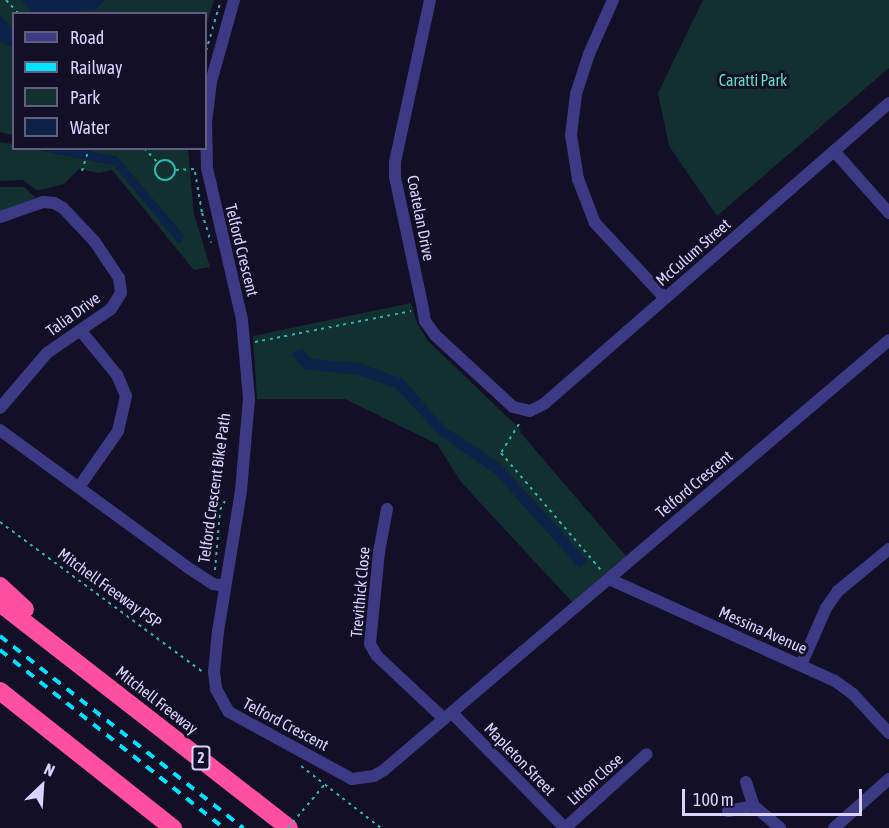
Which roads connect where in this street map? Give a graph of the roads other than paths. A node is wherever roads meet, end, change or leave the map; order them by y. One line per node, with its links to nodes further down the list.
1 (234, 0): 5 (street, Telford Crescent)
2 (430, 0): 13 (street, Coatelan Drive)
3 (613, 0): 10 (street)
4 (889, 103): 7 (street, McCulum Street)
5 (207, 115)
6 (207, 150): 20 (street, Telford Crescent)
7 (834, 151): 8 (street); 10 (street, McCulum Street)
8 (889, 213)
9 (0, 217): 11 (street, Talia Drive)
10 (664, 298): 13 (street, McCulum Street)
11 (80, 330): 14 (street, Talia Drive); 16 (street)
12 (889, 340): 19 (street, Telford Crescent)
13 (513, 407)
14 (0, 408)
15 (0, 429): 16 (street)
16 (78, 487): 20 (street)
17 (387, 509): 26 (street, Trevithick Close)
18 (889, 549): 23 (street)
19 (609, 579): 23 (street, Messina Avenue); 26 (street, Telford Crescent)
20 (219, 585): 26 (street, Telford Crescent)
21 (0, 586): 24 (highway)
22 (0, 603): 24 (highway, Mitchell Freeway / 2)
23 (801, 665): 27 (street, Messina Avenue)
24 (112, 690): 34 (highway, Mitchell Freeway / 2)
25 (0, 691): 33 (highway)
26 (448, 716): 35 (street, Mapleton Street)
27 (889, 733)
28 (647, 754): 35 (street, Litton Close)
29 (889, 779): 37 (street)
30 (746, 782): 31 (street)
31 (754, 806): 32 (street); 36 (street)
32 (728, 811)
33 (172, 828)
34 (289, 828)
35 (565, 828)
36 (780, 828)
37 (834, 828)

